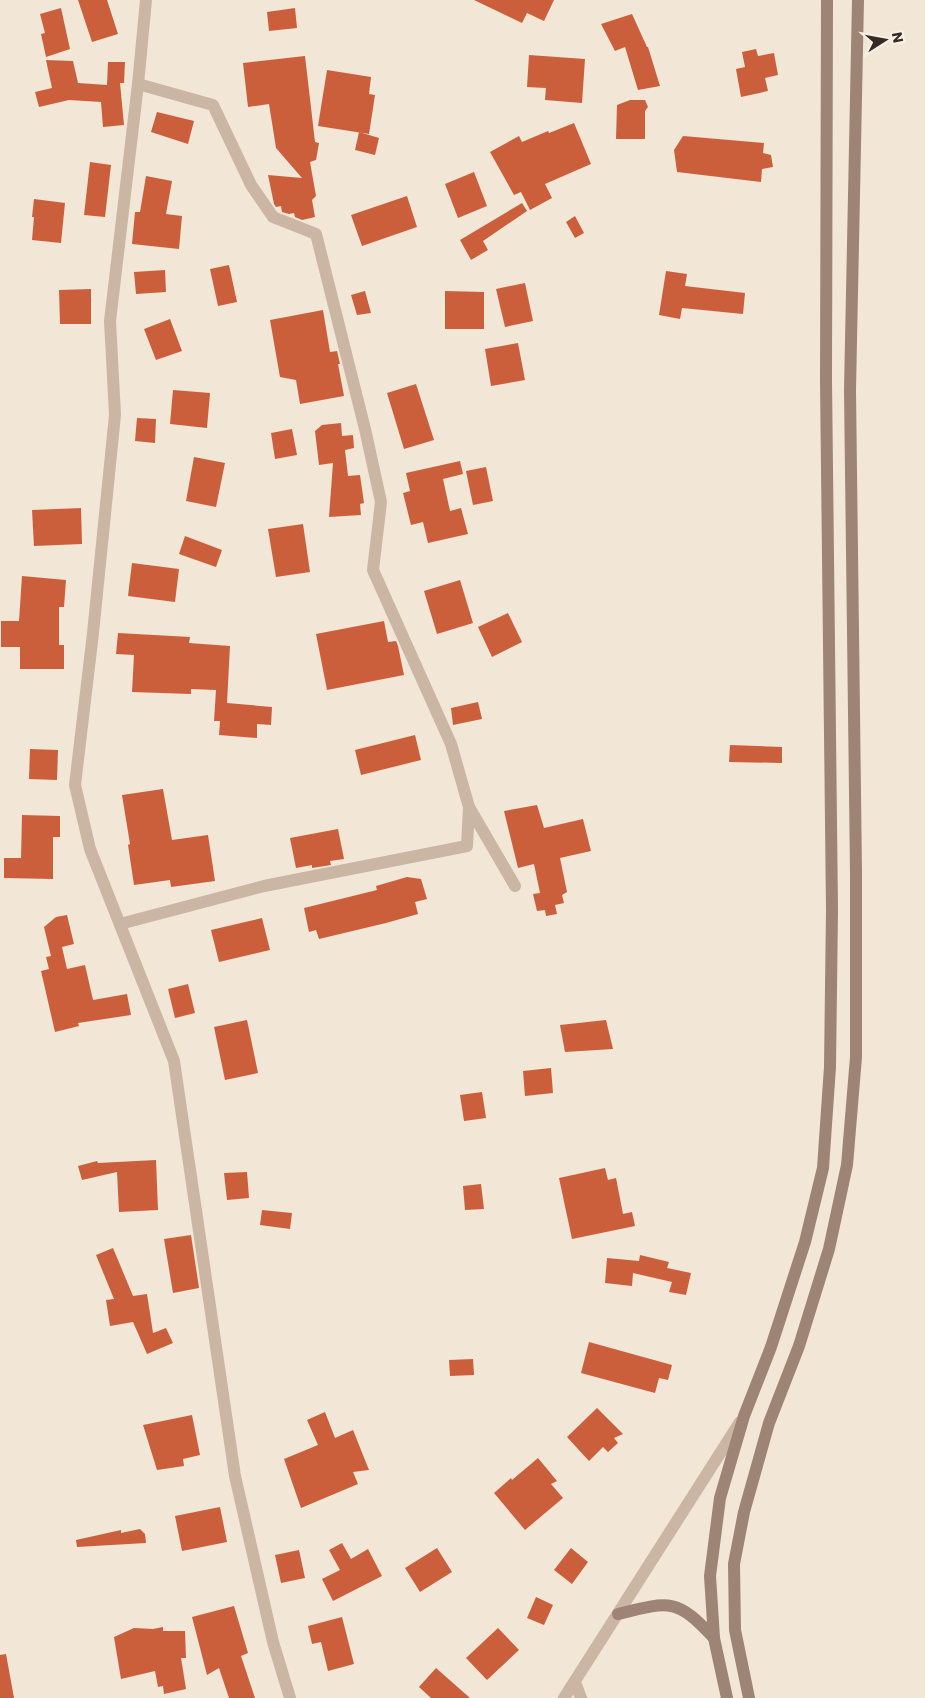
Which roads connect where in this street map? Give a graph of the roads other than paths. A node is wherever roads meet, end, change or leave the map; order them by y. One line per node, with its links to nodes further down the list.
1 (146, 0): 4 (street)
2 (828, 0): 8 (main road)
3 (858, 0): 16 (main road)
4 (138, 84): 5 (street); 7 (street)
5 (469, 807): 6 (street); 7 (street)
6 (515, 886)
7 (120, 924): 12 (street)
8 (744, 1416): 9 (street); 10 (main road)
9 (618, 1614): 10 (main road); 11 (street)
10 (714, 1638): 15 (main road)
11 (575, 1682): 13 (street); 14 (street)
12 (290, 1698)
13 (564, 1698)
14 (581, 1698)
15 (727, 1698)
16 (749, 1698)

